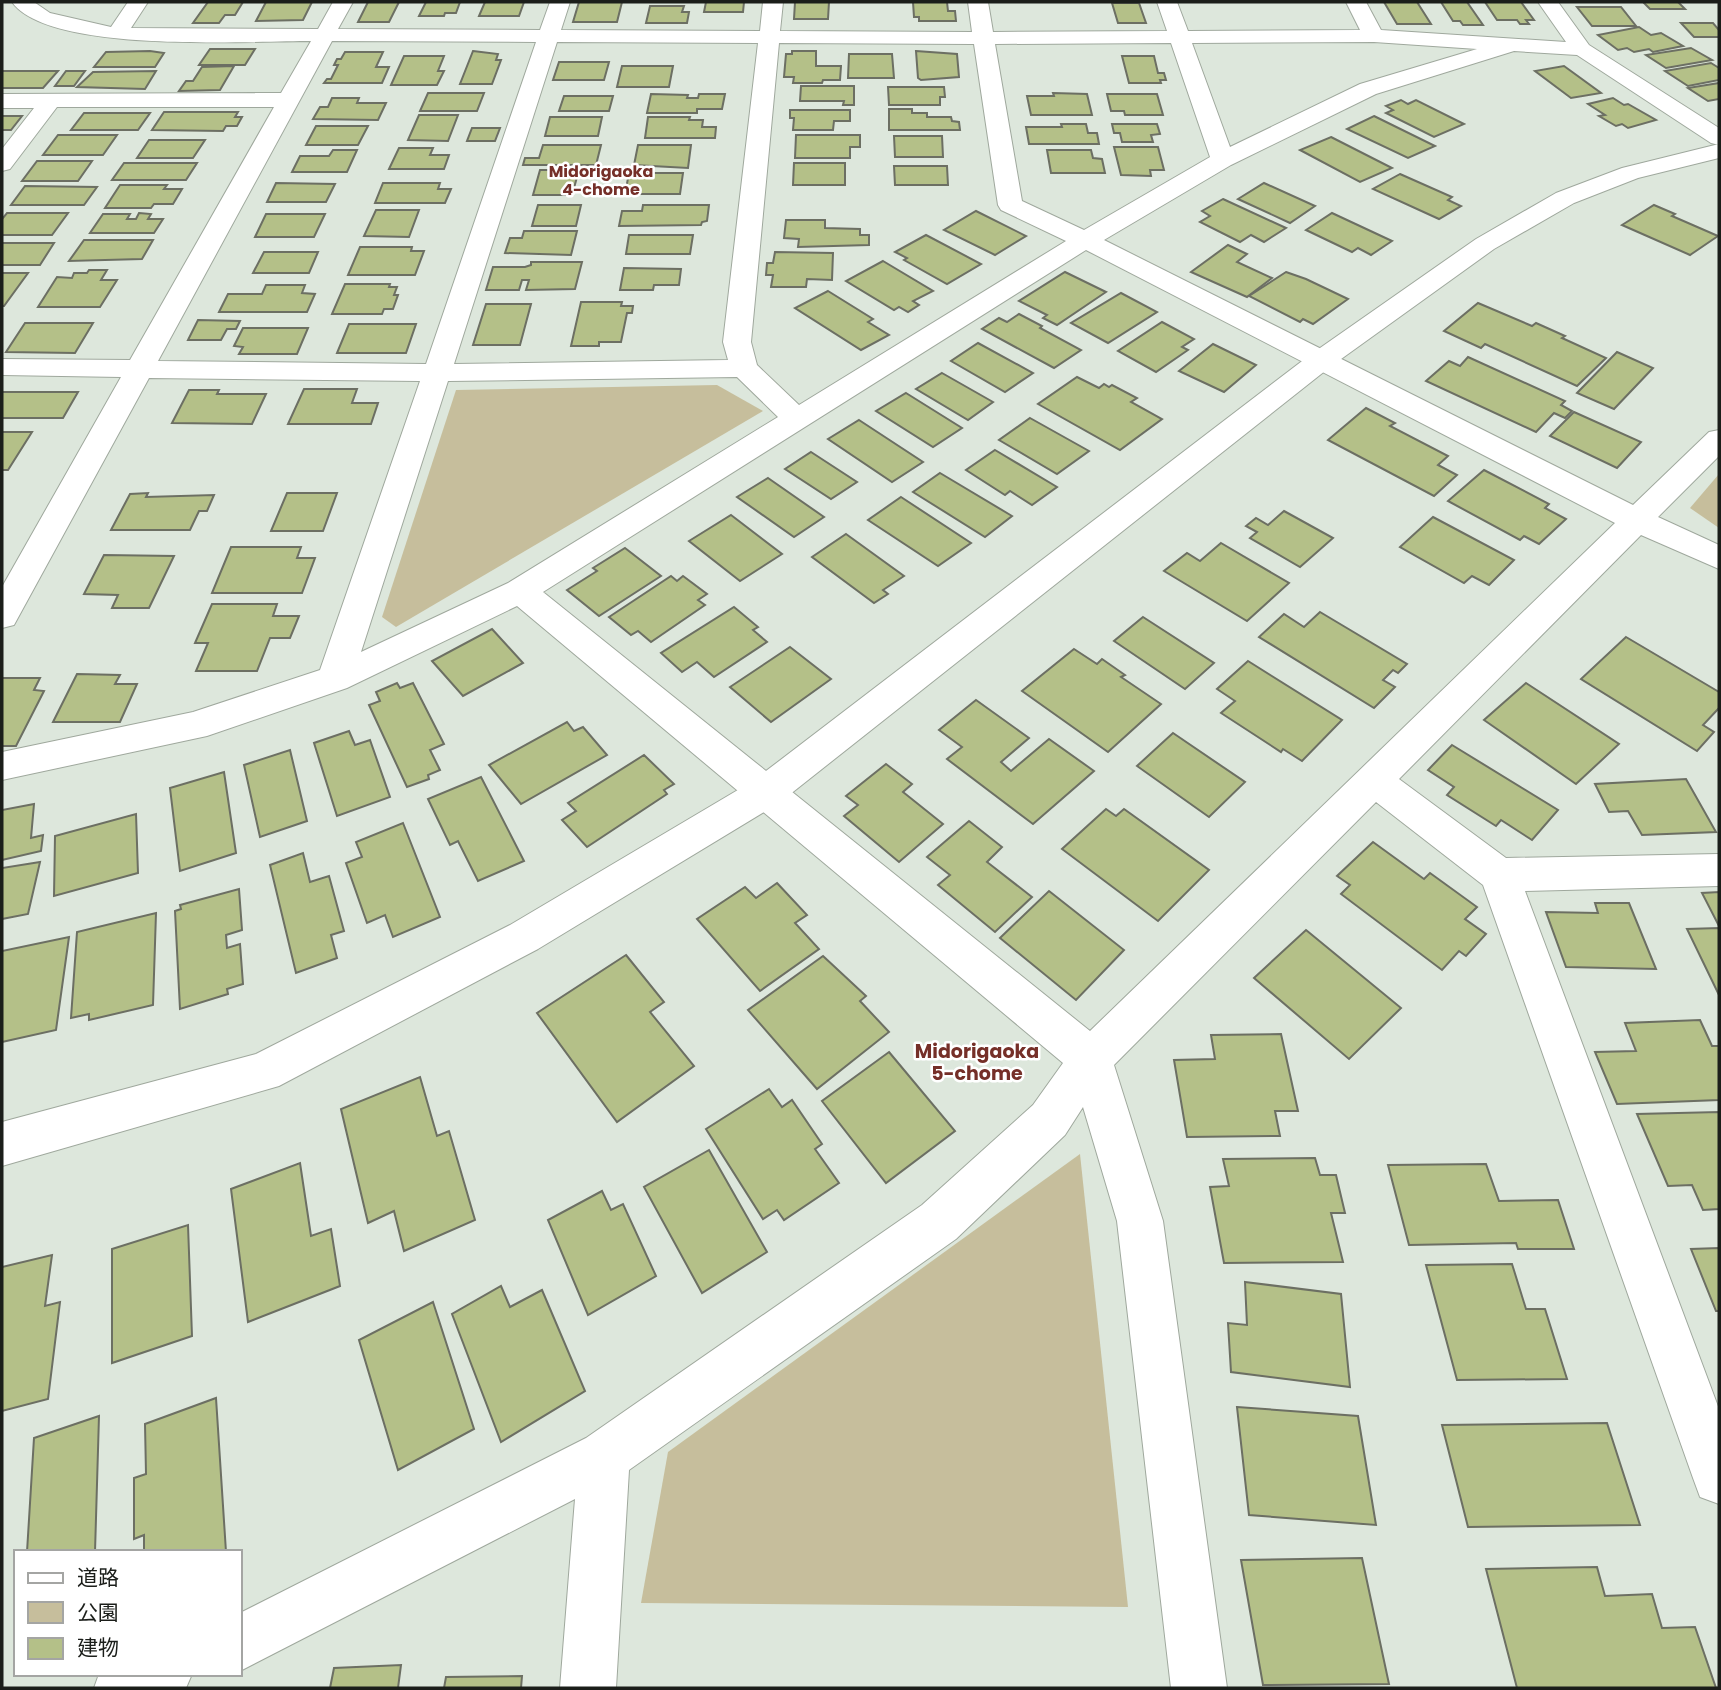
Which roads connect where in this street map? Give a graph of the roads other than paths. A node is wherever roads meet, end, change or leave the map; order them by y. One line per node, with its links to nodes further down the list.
1 (22, 2): 10 (street)
2 (138, 2): 10 (street)
3 (343, 2): 11 (street)
4 (560, 2): 12 (street)
5 (773, 2): 13 (street)
6 (978, 2): 16 (street)
7 (1167, 2): 14 (street)
8 (1356, 2): 15 (street)
9 (1548, 2): 18 (street)
10 (116, 34): 11 (street)
11 (324, 36): 12 (street); 19 (street)
12 (547, 36): 13 (street); 31 (street)
13 (770, 36): 16 (street); 29 (street)
14 (1178, 36): 15 (street); 16 (street); 24 (street)
15 (1374, 36): 17 (street)
16 (983, 38): 26 (street)
17 (1515, 44): 18 (street); 24 (street)
18 (1582, 49): 22 (street)
19 (289, 100): 21 (street); 30 (street)
20 (2, 101): 21 (street)
21 (50, 102): 25 (street)
22 (1719, 138)
23 (1719, 151): 27 (street)
24 (1223, 160): 26 (street)
25 (2, 164)
26 (1085, 240): 27 (street); 32 (street)
27 (1320, 361): 34 (street); 41 (street)
28 (2, 367): 30 (street)
29 (744, 368): 31 (street); 32 (street)
30 (140, 370): 31 (street); 37 (street)
31 (435, 373): 38 (street)
32 (798, 420): 36 (street)
33 (1719, 439): 34 (street)
34 (1636, 520): 35 (street); 40 (street)
35 (1719, 558)
36 (520, 591): 38 (street); 41 (street)
37 (2, 615)
38 (335, 679): 39 (street)
39 (2, 766)
40 (1375, 781): 43 (street); 44 (street)
41 (766, 792): 44 (street); 45 (street)
42 (1719, 870): 43 (street)
43 (1499, 874): 47 (street)
44 (1091, 1059): 46 (street); 52 (street)
45 (2, 1144)
46 (604, 1456): 48 (street); 51 (street)
47 (1719, 1478)
48 (242, 1642)
49 (158, 1676): 50 (street)
50 (122, 1688)
51 (588, 1688)
52 (1199, 1688)

